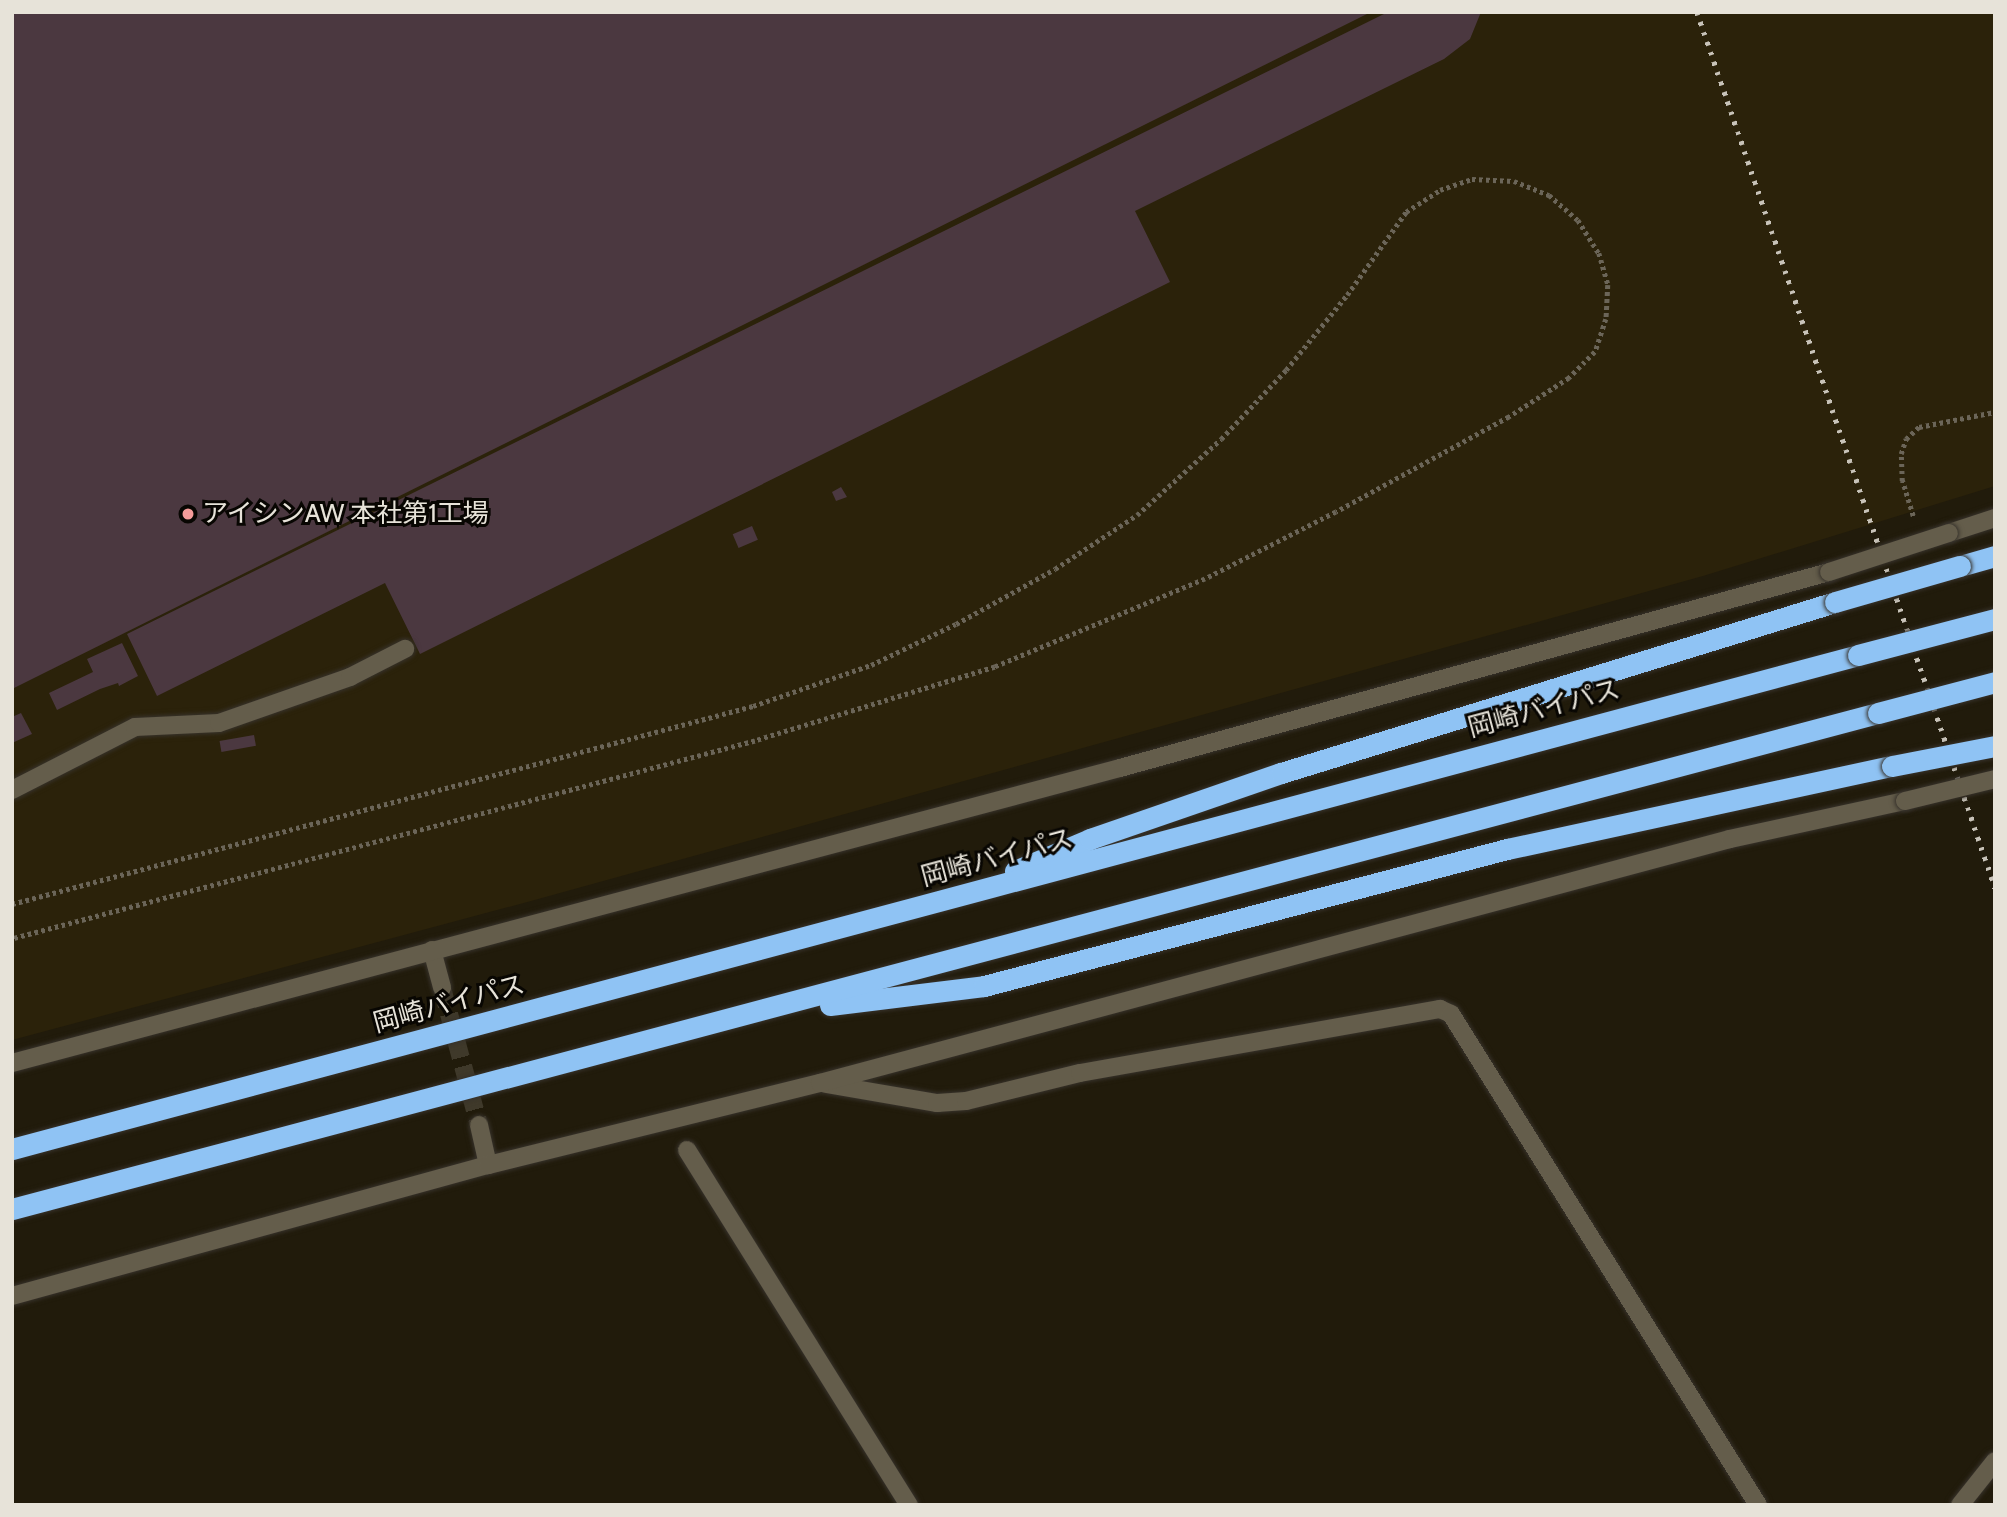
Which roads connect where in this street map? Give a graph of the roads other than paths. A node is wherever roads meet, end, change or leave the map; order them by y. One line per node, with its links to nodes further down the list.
1 (1995, 518): 10 (street, bridge)
2 (1995, 556): 9 (highway, bridge)
3 (1995, 619): 9 (highway, 岡崎バイパス, bridge)
4 (405, 649): 8 (street)
5 (1995, 682): 12 (highway, bridge)
6 (1995, 746): 12 (highway, bridge)
7 (1995, 779): 14 (street, bridge)
8 (12, 790)
9 (949, 900): 16 (highway, 岡崎バイパス)
10 (432, 950): 11 (street); 13 (street)
11 (442, 988)
12 (755, 1014): 19 (highway)
13 (12, 1063)
14 (820, 1083): 18 (street); 23 (street)
15 (478, 1125): 18 (street)
16 (12, 1149)
17 (687, 1150): 22 (street)
18 (488, 1165): 20 (street)
19 (12, 1209)
20 (12, 1296)
21 (1995, 1461): 24 (street)
22 (909, 1505)
23 (1758, 1505)
24 (1959, 1505)

